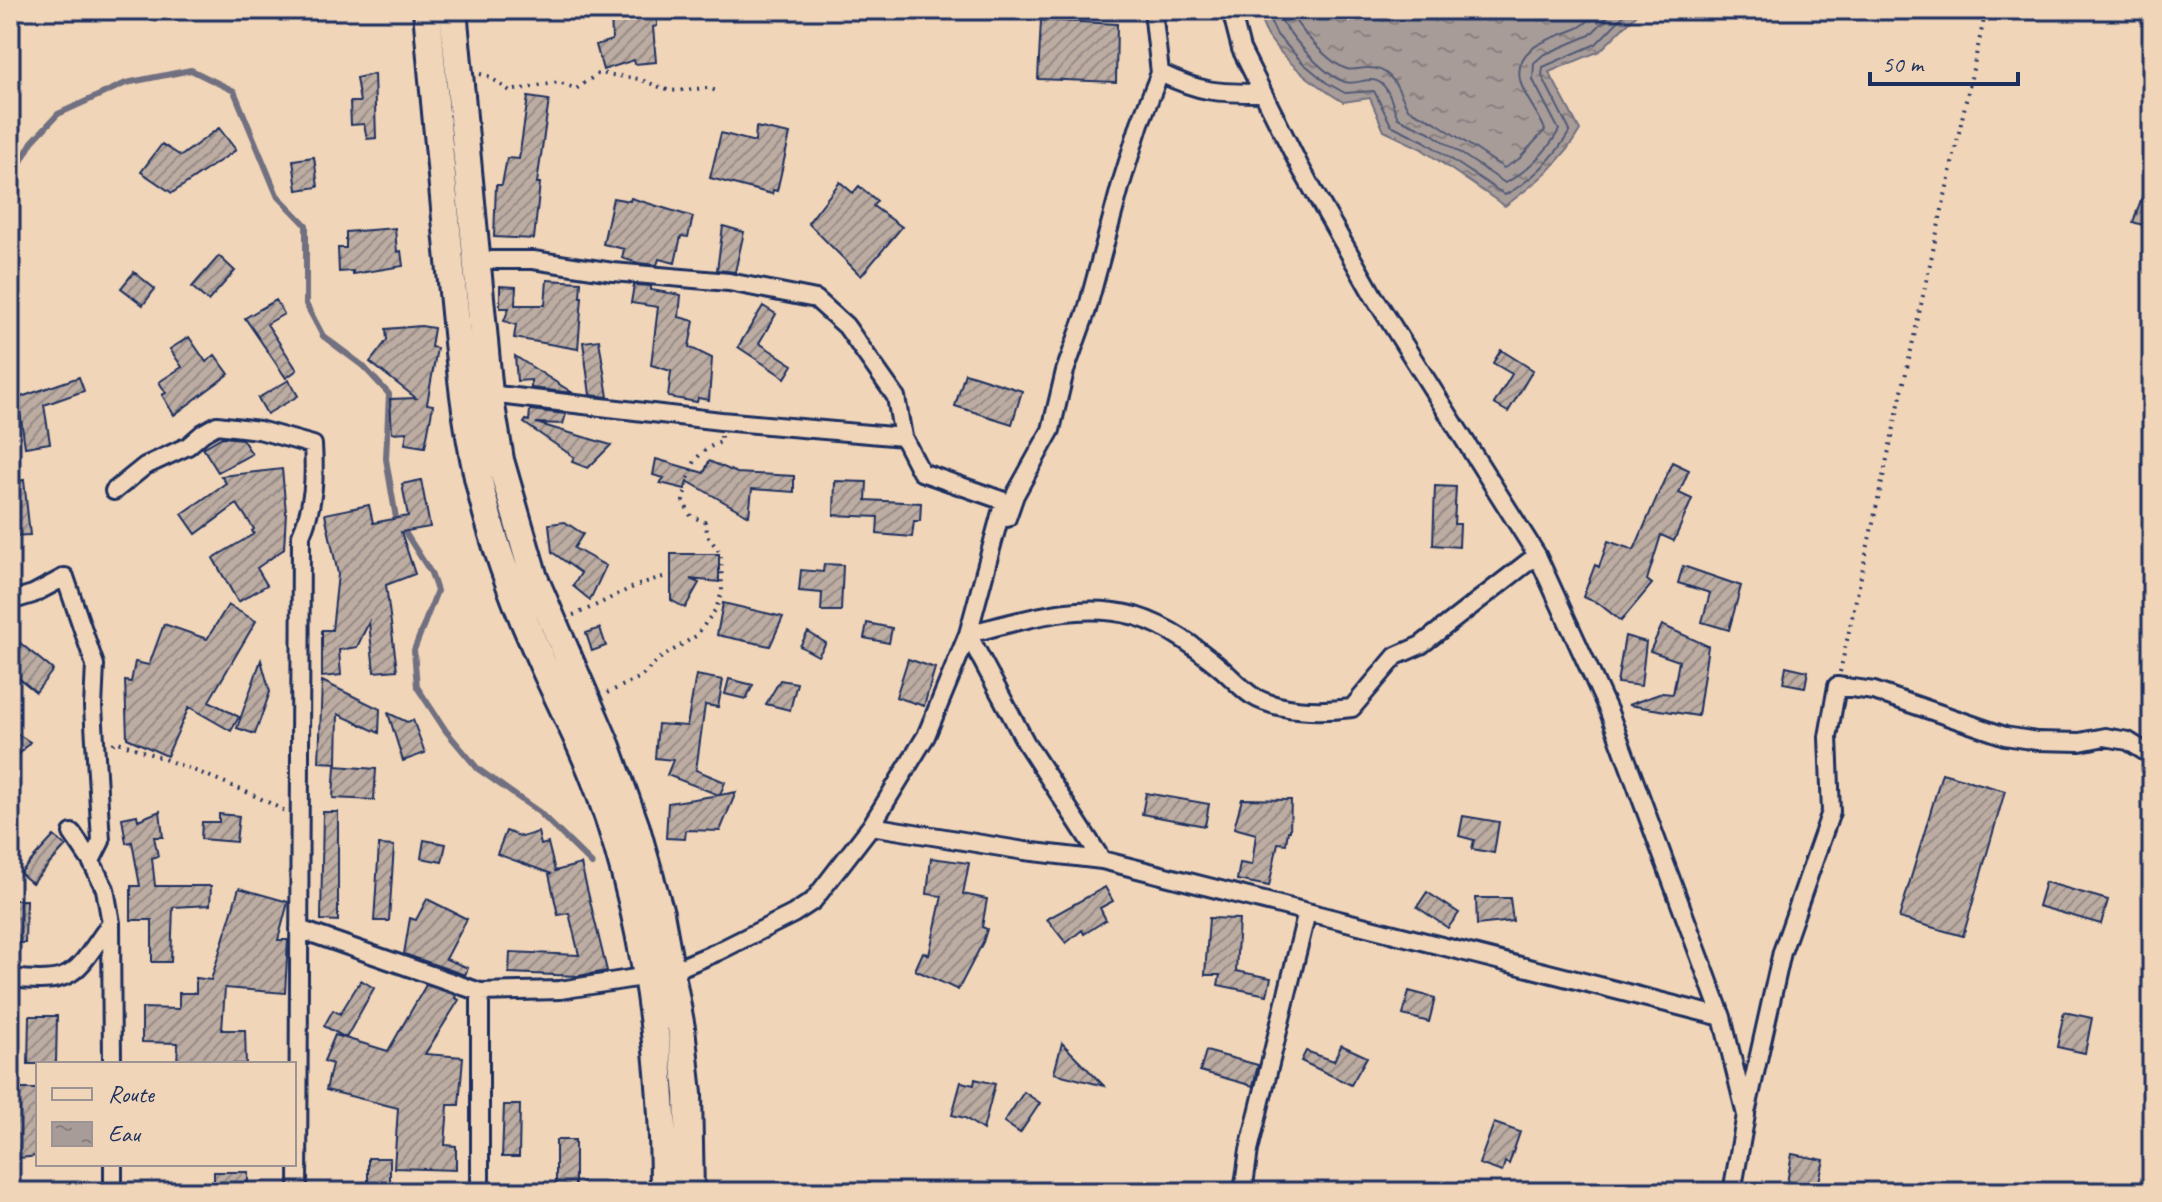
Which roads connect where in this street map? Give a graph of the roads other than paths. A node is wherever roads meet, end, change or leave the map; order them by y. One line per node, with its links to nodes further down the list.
1 (427, 10): 22 (main road)
2 (453, 10): 7 (main road)
3 (1153, 10): 5 (street)
4 (1231, 10): 6 (street)
5 (1160, 73): 6 (street); 13 (street)
6 (1263, 93): 11 (street)
7 (475, 260): 8 (main road); 9 (street)
8 (489, 394): 9 (street); 22 (main road)
9 (903, 437): 13 (street)
10 (114, 491): 21 (street)
11 (1537, 555): 13 (street); 25 (street)
12 (10, 601): 18 (street)
13 (968, 634): 15 (street); 17 (street)
14 (2152, 756): 27 (street)
15 (871, 826): 17 (street); 22 (street)
16 (72, 833): 18 (street)
17 (1102, 860): 19 (street)
18 (91, 861): 20 (street)
19 (1307, 912): 25 (street); 34 (street)
20 (111, 923): 23 (street); 26 (street)
21 (299, 929): 24 (street); 30 (street)
22 (660, 973): 24 (street); 32 (main road); 33 (main road)
23 (10, 978)
24 (480, 992): 31 (street)
25 (1722, 1017): 27 (street)
26 (112, 1062)
27 (1746, 1115): 35 (street)
28 (113, 1166): 29 (street)
29 (113, 1192)
30 (298, 1192)
31 (480, 1192)
32 (664, 1192)
33 (690, 1192)
34 (1243, 1192)
35 (1732, 1192)

